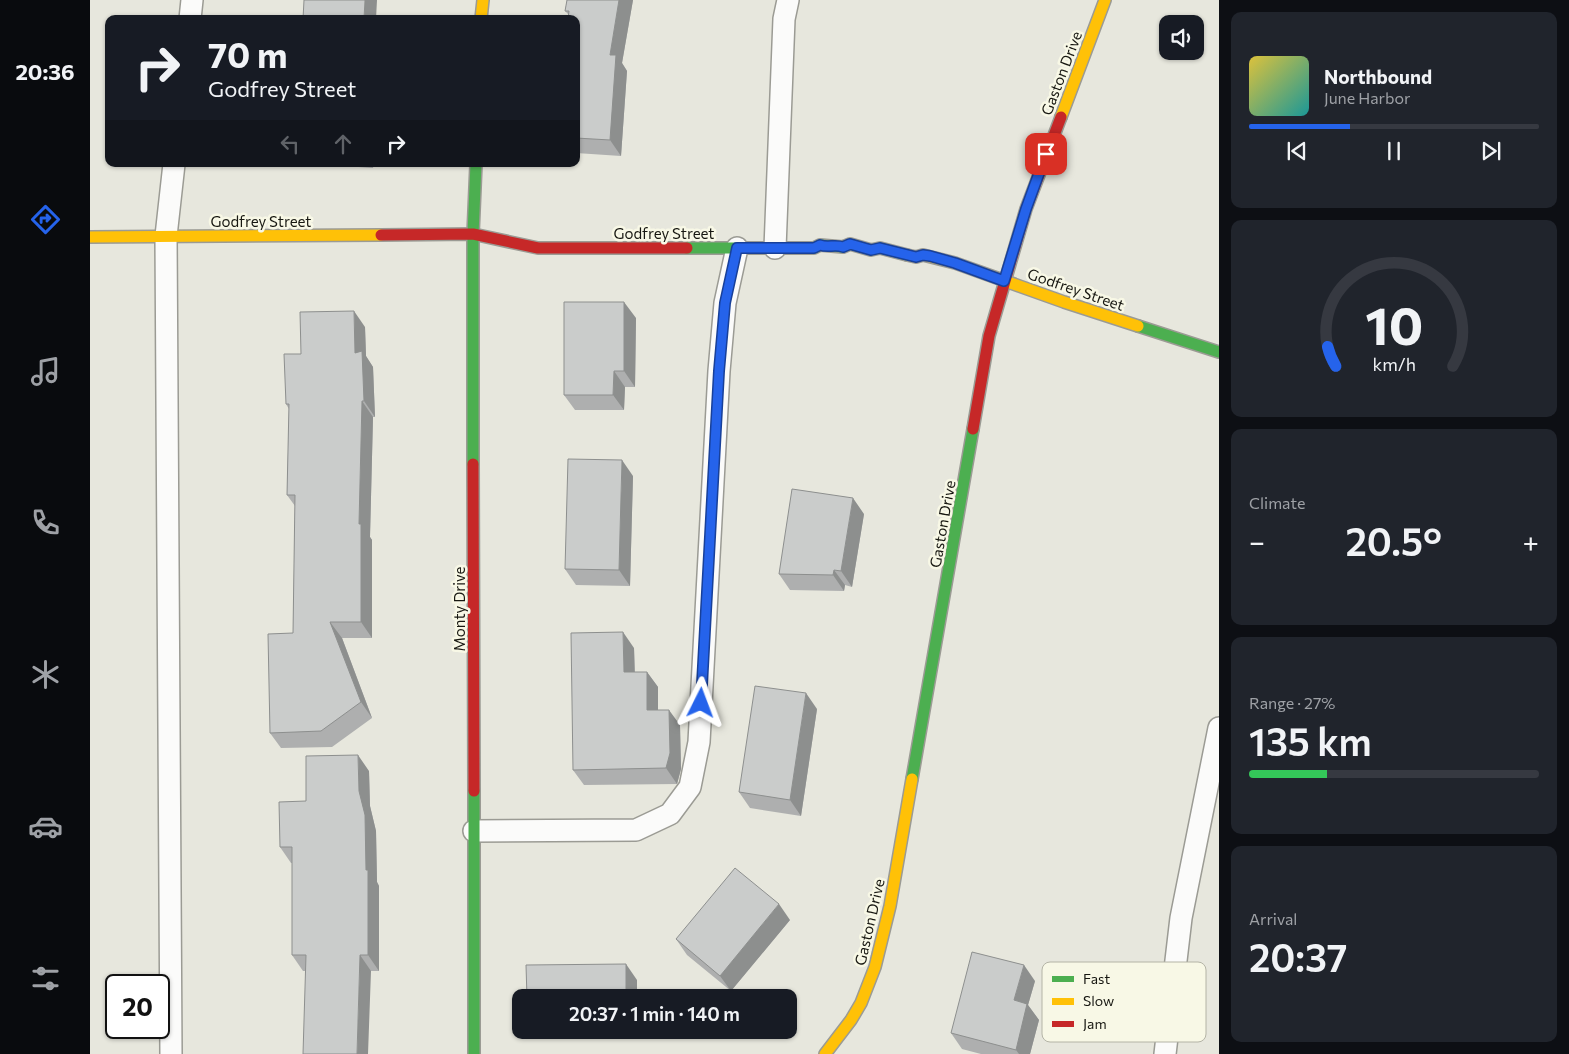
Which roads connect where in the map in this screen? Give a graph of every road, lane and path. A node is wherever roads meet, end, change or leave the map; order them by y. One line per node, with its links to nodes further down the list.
1 (192, 0): 5 (lane)
2 (482, 0): 6 (street)
3 (788, 0): 13 (lane)
4 (1105, 0): 14 (street, Gaston Drive)
5 (190, 15)
6 (481, 15)
7 (174, 167): 10 (lane)
8 (476, 167): 9 (street, Monty Drive)
9 (473, 234): 10 (street, Godfrey Street); 12 (street, Godfrey Street); 17 (street, Monty Drive)
10 (166, 236): 11 (street, Godfrey Street); 19 (lane)
11 (90, 237)
12 (737, 248): 13 (street, Godfrey Street); 17 (lane)
13 (775, 248): 14 (street, Godfrey Street)
14 (1004, 281): 15 (street, Godfrey Street); 21 (street, Gaston Drive)
15 (1219, 352)
16 (1219, 728): 18 (lane)
17 (474, 831): 20 (street, Monty Drive)
18 (1176, 962)
19 (170, 1054)
20 (474, 1054)
21 (825, 1054)

